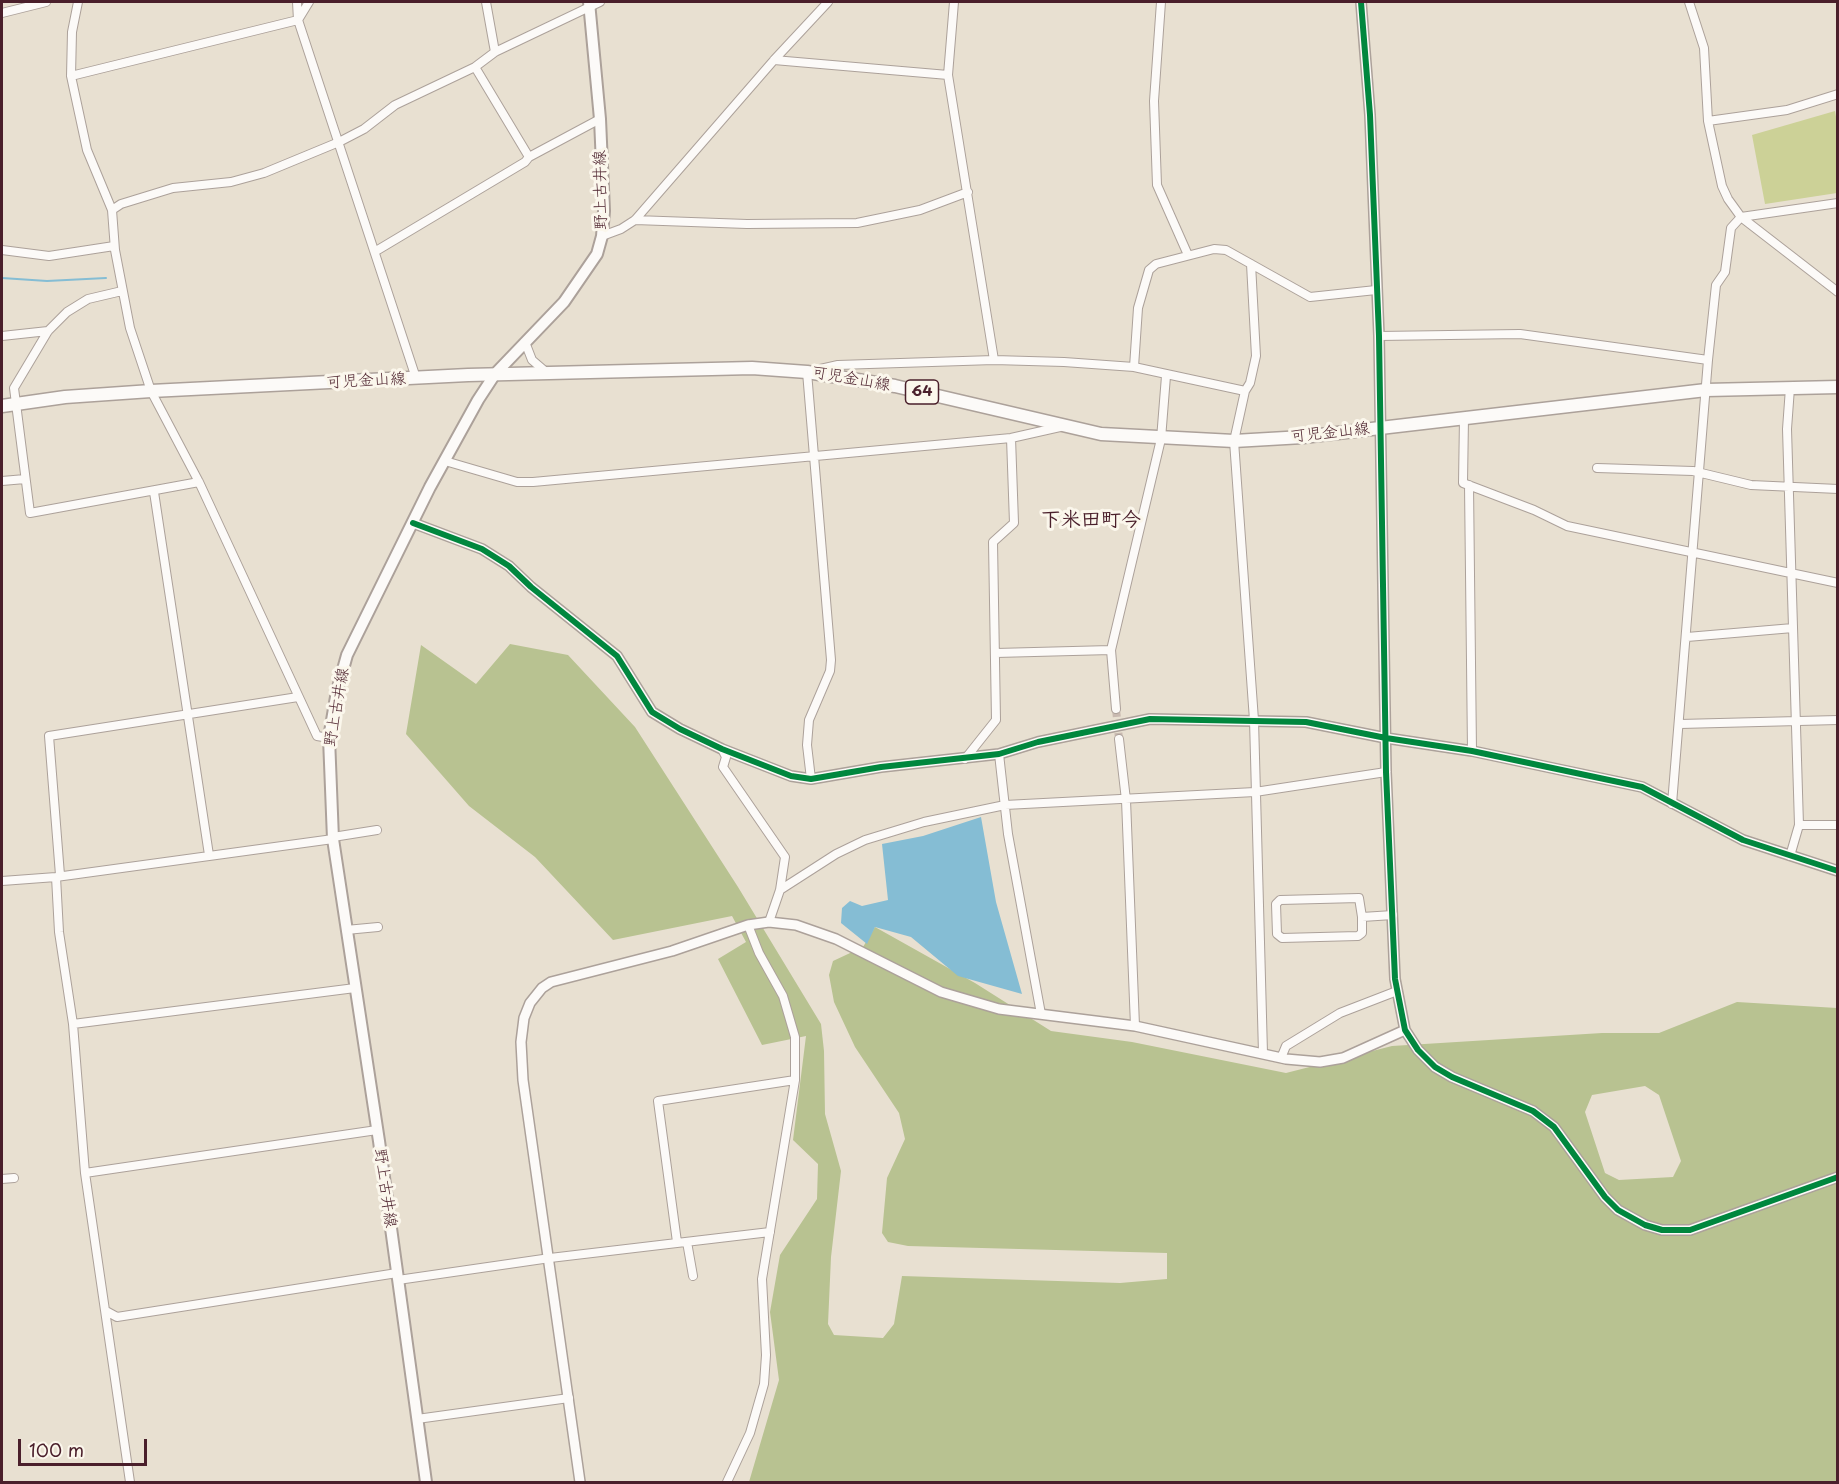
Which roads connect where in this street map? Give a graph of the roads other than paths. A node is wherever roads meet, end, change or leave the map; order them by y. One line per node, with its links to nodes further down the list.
1 (46, 2): 12 (street)
2 (78, 2): 18 (street)
3 (297, 2): 13 (street)
4 (309, 2): 13 (street)
5 (486, 2): 14 (street)
6 (828, 2): 15 (street)
7 (954, 2): 17 (street)
8 (1161, 2): 33 (street)
9 (1361, 2): 35 (street)
10 (1689, 2): 21 (street)
11 (592, 3): 14 (street); 20 (main road, 野上古井線)
12 (2, 13)
13 (298, 20): 18 (street); 22 (street)
14 (495, 52): 16 (street)
15 (774, 60): 17 (street); 28 (street)
16 (475, 67): 22 (street); 23 (street)
17 (948, 75): 24 (street)
18 (71, 76): 26 (street)
19 (1838, 94): 21 (street)
20 (600, 119): 23 (street); 29 (main road, 野上古井線)
21 (1708, 121): 27 (street)
22 (339, 142): 26 (street); 32 (street)
23 (529, 157): 32 (street)
24 (968, 192): 28 (street); 42 (street)
25 (1838, 202): 27 (street)
26 (112, 210): 30 (street)
27 (1741, 217): 37 (street); 43 (street)
28 (635, 220): 29 (street)
29 (602, 236): 41 (main road, 野上古井線)
30 (114, 246): 31 (street); 36 (street)
31 (2, 250)
32 (376, 251): 49 (street)
33 (1188, 255): 34 (street); 44 (street)
34 (1251, 264): 35 (street); 54 (street)
35 (1376, 290): 40 (street)
36 (122, 291): 38 (street); 53 (street)
37 (1838, 292)
38 (48, 331): 39 (street); 55 (street)
39 (2, 336)
40 (1379, 336): 43 (street); 59 (street)
41 (525, 342): 46 (street); 47 (main road, 野上古井線)
42 (994, 360): 44 (street); 45 (street)
43 (1708, 360): 52 (street)
44 (1134, 367): 48 (street)
45 (807, 372): 46 (main road, 可児金山線 / 64); 58 (main road, 可児金山線 / 64); 63 (street)
46 (547, 373): 47 (main road, 可児金山線 / 64)
47 (495, 374): 49 (main road, 可児金山線 / 64); 64 (main road, 野上古井線)
48 (1166, 376): 54 (street); 61 (street)
49 (416, 378): 53 (main road, 可児金山線 / 64)
50 (1838, 387): 51 (main road, 可児金山線 / 64)
51 (1790, 388): 52 (main road, 可児金山線 / 64); 71 (street)
52 (1706, 390): 57 (main road, 可児金山線 / 64); 66 (street)
53 (151, 391): 55 (main road, 可児金山線 / 64); 69 (street)
54 (1245, 391): 62 (street)
55 (15, 404): 56 (main road, 可児金山線 / 64); 67 (street)
56 (2, 406)
57 (1464, 418): 59 (main road, 可児金山線 / 64); 70 (street)
58 (1068, 425): 60 (street); 61 (main road, 可児金山線 / 64)
59 (1381, 428): 62 (main road, 可児金山線 / 64); 90 (street)
60 (1011, 438): 63 (street); 81 (street)
61 (1161, 439): 62 (main road, 可児金山線 / 64); 80 (street)
62 (1234, 441): 85 (street)
63 (812, 455): 64 (street); 97 (street)
64 (446, 461): 74 (main road, 野上古井線)
65 (1597, 468): 66 (street)
66 (1700, 474): 71 (street); 75 (street)
67 (25, 479): 68 (street); 73 (street)
68 (2, 481)
69 (199, 482): 73 (street); 82 (street)
70 (1469, 485): 75 (street); 93 (street)
71 (1789, 488): 72 (street); 76 (street)
72 (1838, 489)
73 (154, 492): 84 (street)
74 (413, 523): 89 (main road, 野上古井線); 92 (street)
75 (1693, 554): 76 (street); 79 (street)
76 (1792, 573): 77 (street); 78 (street)
77 (1838, 583)
78 (1793, 628): 79 (street); 86 (street)
79 (1687, 637): 88 (street)
80 (1111, 650): 81 (street); 83 (street)
81 (996, 653): 95 (street)
82 (298, 697): 84 (street); 89 (street)
83 (1116, 709)
84 (186, 716): 106 (street); 109 (street)
85 (1254, 720): 90 (street); 94 (street); 98 (street)
86 (1795, 720): 87 (street); 88 (street); 102 (street)
87 (1838, 720)
88 (1680, 724): 100 (street)
89 (329, 738): 105 (main road, 野上古井線)
90 (1386, 738): 93 (street); 96 (street)
91 (1119, 740): 99 (street)
92 (722, 749): 97 (street); 111 (street)
93 (1472, 751): 100 (street)
94 (999, 754): 95 (street); 101 (street)
95 (965, 759): 97 (street)
96 (1386, 772): 98 (street); 112 (street)
97 (811, 779)
98 (1255, 792): 99 (street); 124 (street)
99 (1126, 800): 101 (street); 122 (street)
100 (1672, 804): 107 (street)
101 (1005, 805): 111 (street); 120 (street)
102 (1799, 825): 103 (street); 107 (street)
103 (1838, 825)
104 (377, 830): 105 (street)
105 (333, 838): 106 (street); 117 (main road, 野上古井線)
106 (208, 855): 109 (street)
107 (1790, 856): 108 (street)
108 (1838, 871)
109 (58, 876): 110 (street); 121 (street)
110 (2, 881)
111 (780, 890): 114 (street)
112 (1393, 915): 113 (street); 119 (street)
113 (1362, 917): 113 (street)
114 (769, 922): 115 (street); 120 (street)
115 (748, 925): 126 (street); 135 (street)
116 (378, 927): 117 (street)
117 (346, 930): 118 (main road, 野上古井線)
118 (355, 987): 121 (street); 127 (main road, 野上古井線)
119 (1397, 991): 123 (street); 125 (street)
120 (1041, 1014): 122 (street)
121 (73, 1024): 128 (street)
122 (1135, 1026): 124 (street)
123 (1405, 1030): 125 (street); 129 (street)
124 (1263, 1053): 125 (street)
125 (1281, 1058)
126 (795, 1080): 132 (street); 133 (street)
127 (377, 1130): 128 (street); 137 (main road, 野上古井線)
128 (86, 1173): 138 (street)
129 (1838, 1177)
130 (14, 1178): 131 (street)
131 (2, 1179)
132 (770, 1232): 134 (street); 144 (street)
133 (677, 1242): 134 (street); 135 (street)
134 (687, 1242): 136 (street)
135 (550, 1257): 137 (street); 139 (street)
136 (693, 1276)
137 (398, 1277): 138 (street); 140 (main road, 野上古井線)
138 (106, 1311): 141 (street)
139 (569, 1398): 140 (street); 143 (street)
140 (417, 1419): 142 (main road, 野上古井線)
141 (130, 1482)
142 (426, 1482)
143 (580, 1482)
144 (727, 1482)

